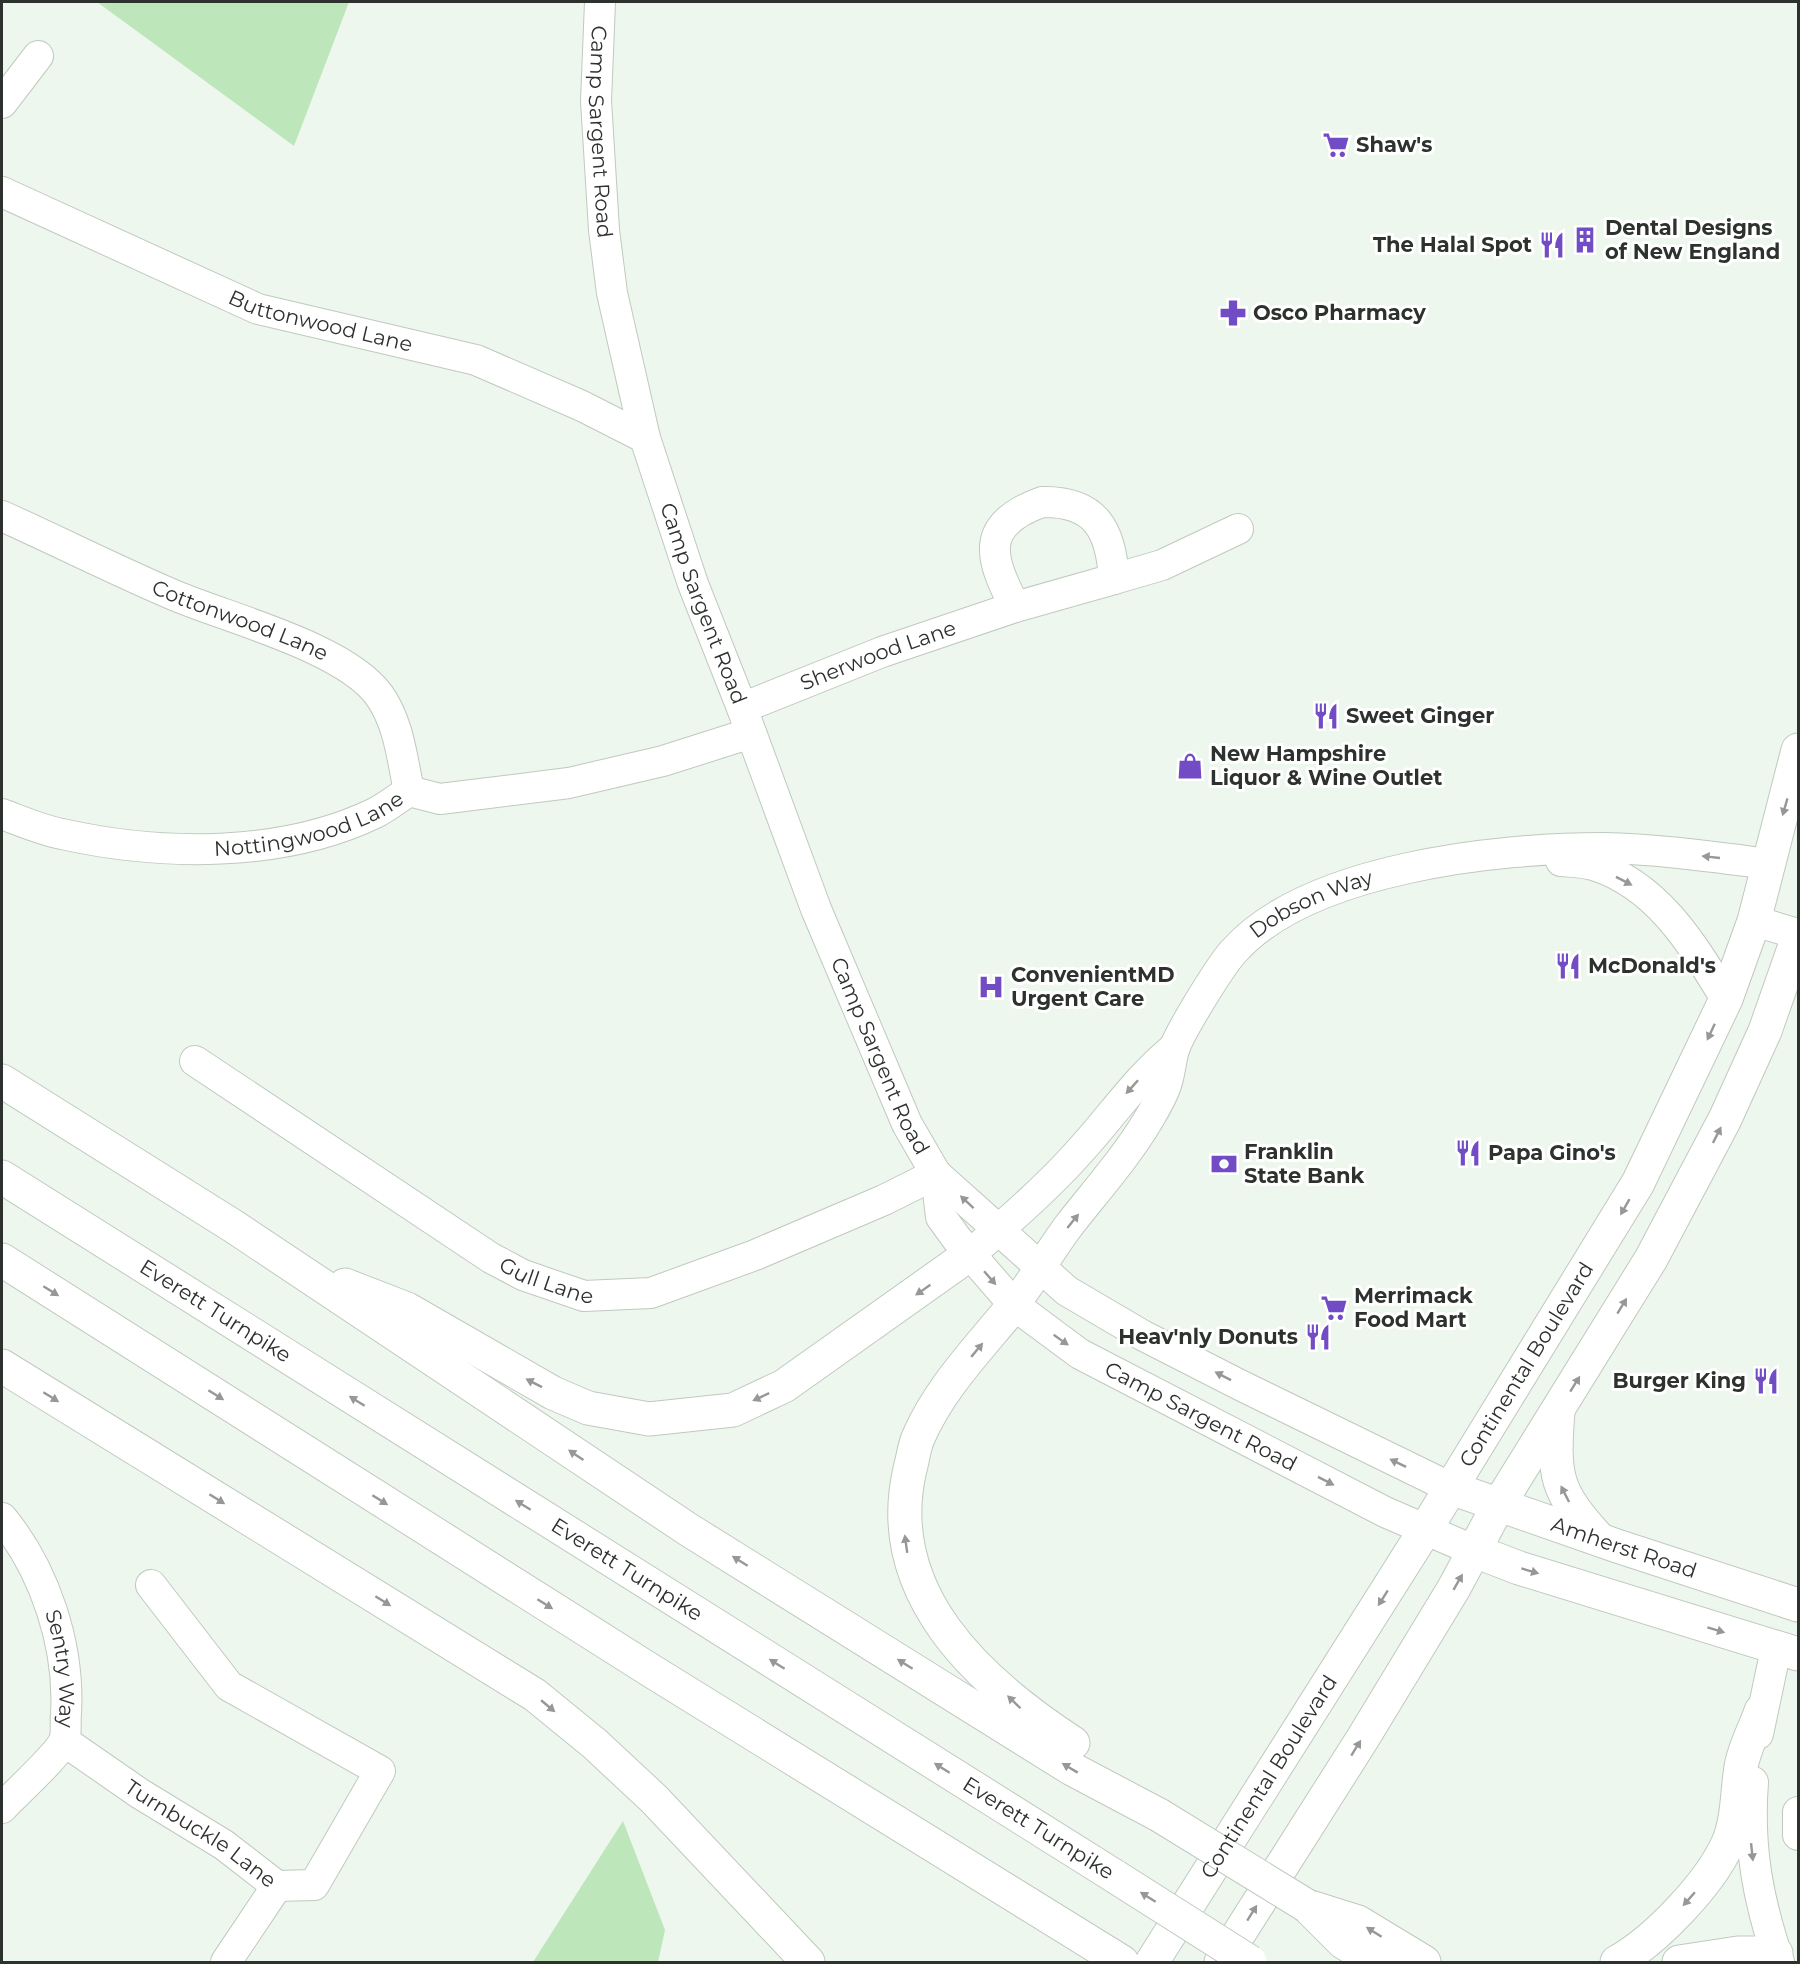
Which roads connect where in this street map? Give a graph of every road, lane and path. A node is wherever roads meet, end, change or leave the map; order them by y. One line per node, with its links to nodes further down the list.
1 (600, 2): 5 (street, Camp Sargent Road)
2 (38, 56): 3 (street)
3 (2, 103)
4 (2, 192): 5 (street, Buttonwood Lane)
5 (645, 438): 10 (street, Camp Sargent Road)
6 (2, 516): 12 (street, Cottonwood Lane)
7 (1238, 529): 8 (street, Sherwood Lane)
8 (1114, 579): 9 (street, Sherwood Lane); 9 (street)
9 (1015, 607): 10 (street, Sherwood Lane)
10 (747, 720): 12 (street, Nottingwood Lane); 22 (street, Camp Sargent Road)
11 (1798, 750): 15 (main road, Continental Boulevard, one-way to 15)
12 (409, 791): 13 (street, Nottingwood Lane)
13 (2, 814)
14 (1507, 853): 15 (street, Dobson Way, one-way to 14); 18 (street, Dobson Way, one-way to 18); 19 (street, Dobson Way)
15 (1769, 864): 16 (main road, Continental Boulevard)
16 (1754, 921): 17 (street); 18 (main road, Continental Boulevard)
17 (1798, 936): 31 (main road, one-way to 17)
18 (1726, 999): 32 (main road, Continental Boulevard, one-way to 32)
19 (1175, 1047): 24 (street, Dobson Way, one-way to 24); 28 (street, Dobson Way, one-way to 19)
20 (195, 1061): 22 (street, Gull Lane)
21 (2, 1081): 27 (main road)
22 (936, 1174): 24 (street, Camp Sargent Road, one-way to 22); 25 (street, Camp Sargent Road)
23 (2, 1177): 55 (main road, Everett Turnpike, one-way to 23, bridge)
24 (997, 1231): 25 (street, Dobson Way); 28 (street, Camp Sargent Road)
25 (970, 1254): 27 (main road, one-way to 27); 29 (street, Camp Sargent Road, one-way to 29)
26 (2, 1260): 53 (main road, one-way to 53)
27 (288, 1263): 45 (main road, one-way to 27)
28 (1040, 1270): 29 (street, Dobson Way); 32 (street, Camp Sargent Road, one-way to 28)
29 (1014, 1305): 35 (street, Camp Sargent Road, one-way to 35); 45 (main road, one-way to 29)
30 (2, 1366): 52 (main road, one-way to 52)
31 (1558, 1411): 33 (main road); 36 (main road, one-way to 31)
32 (1451, 1488): 33 (main road, Amherst Road); 35 (main road, Continental Boulevard)
33 (1498, 1506): 36 (main road, Amherst Road); 37 (main road)
34 (2, 1518): 42 (street, Sentry Way)
35 (1425, 1530): 37 (street, Camp Sargent Road); 49 (main road, Continental Boulevard, one-way to 49)
36 (1600, 1540): 39 (main road, Amherst Road)
37 (1475, 1551): 40 (main road, one-way to 40); 54 (main road, one-way to 37)
38 (151, 1586): 47 (street, Turnbuckle Lane)
39 (1798, 1605)
40 (1787, 1652): 41 (street)
41 (1761, 1711): 50 (street, one-way to 50); 58 (main road, one-way to 58)
42 (64, 1741): 43 (street, Sentry Way); 47 (street, Turnbuckle Lane)
43 (2, 1808)
44 (1798, 1812): 46 (street)
45 (1159, 1815): 48 (main road, bridge)
46 (1798, 1835)
47 (277, 1886): 51 (street)
48 (1307, 1906): 56 (main road); 57 (main road, one-way to 48)
49 (1160, 1950)
50 (1784, 1956): 59 (main road)
51 (226, 1962)
52 (808, 1962)
53 (1122, 1962)
54 (1221, 1962)
55 (1250, 1962)
56 (1376, 1962)
57 (1424, 1962)
58 (1617, 1962)
59 (1679, 1962)

